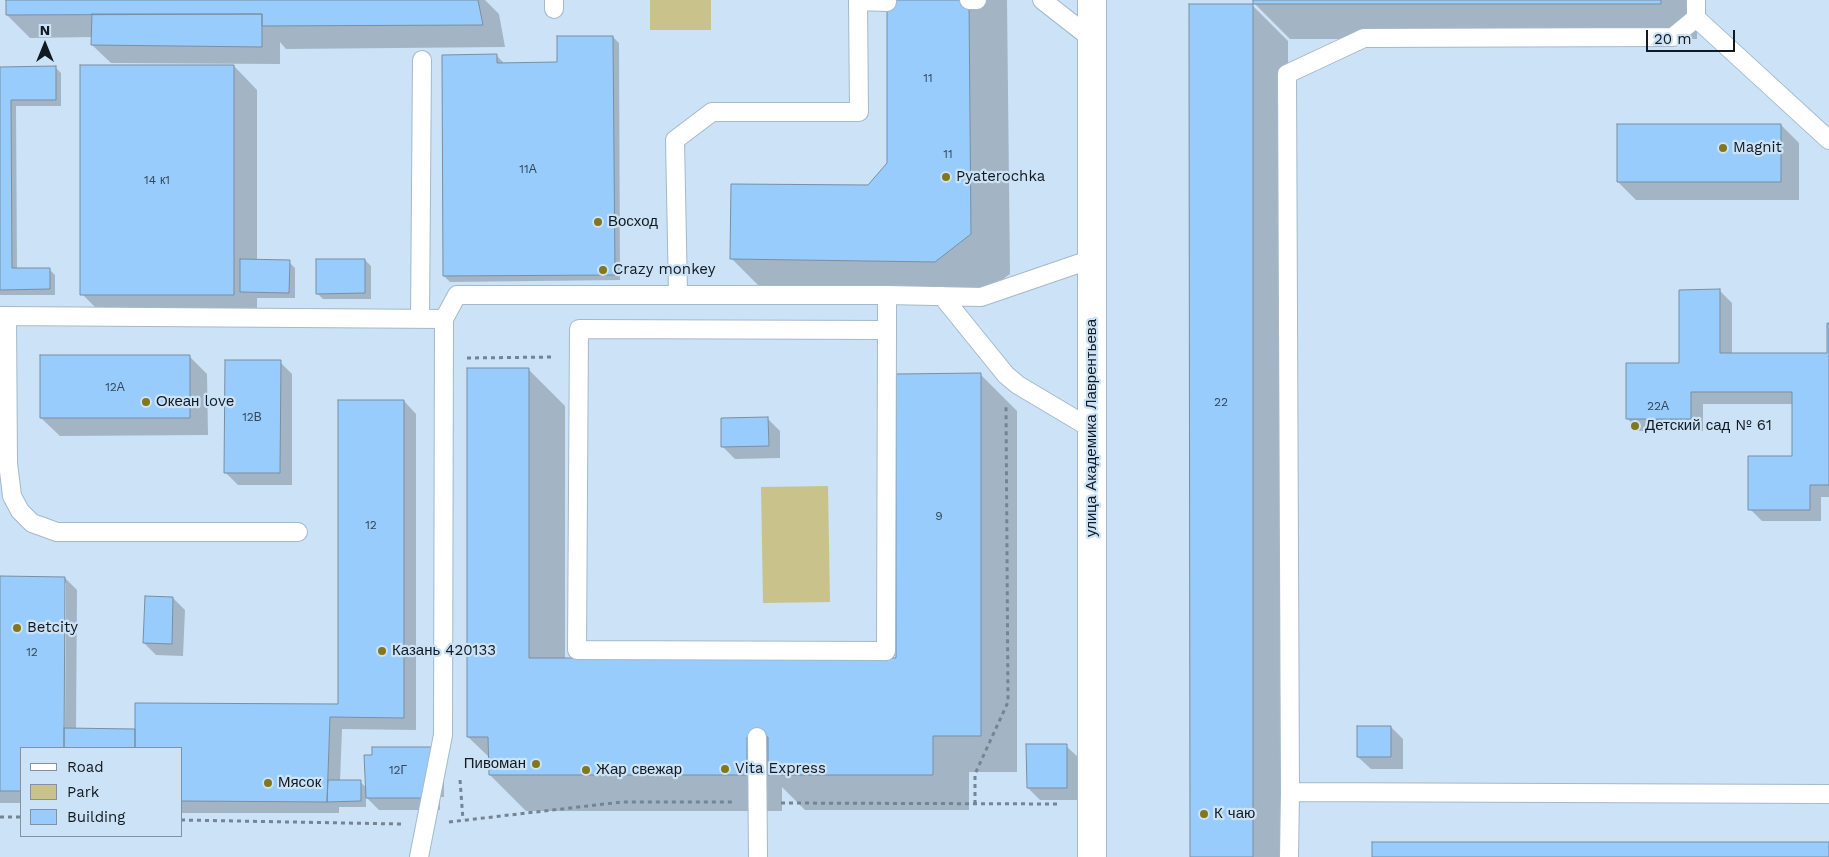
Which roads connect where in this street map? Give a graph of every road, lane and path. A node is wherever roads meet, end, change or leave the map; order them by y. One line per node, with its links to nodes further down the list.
1 (969, 0): 2 (lane)
2 (977, 0)
3 (1042, 0): 9 (lane)
4 (1092, 0): 9 (street, улица Академика Лаврентьева)
5 (1696, 0): 8 (lane)
6 (858, 1): 7 (lane); 13 (lane)
7 (887, 2)
8 (1696, 18): 11 (lane); 26 (lane)
9 (1092, 39): 12 (street, улица Академика Лаврентьева)
10 (422, 60): 17 (lane)
11 (1829, 140)
12 (1092, 259): 15 (lane); 23 (street, улица Академика Лаврентьева)
13 (678, 294): 14 (lane); 18 (lane)
14 (887, 295): 15 (lane); 19 (lane)
15 (942, 296): 22 (lane)
16 (3, 316): 17 (lane); 24 (lane)
17 (420, 319): 18 (lane)
18 (444, 319): 34 (lane)
19 (887, 330): 20 (lane); 20 (lane)
20 (578, 357): 21 (path)
21 (460, 358)
22 (1006, 375): 23 (lane); 29 (path)
23 (1092, 429): 37 (street, улица Академика Лаврентьева)
24 (298, 532)
25 (757, 737): 28 (lane)
26 (1290, 792): 27 (lane); 38 (lane)
27 (1829, 794)
28 (757, 803): 29 (path); 34 (path); 36 (lane)
29 (975, 804): 30 (path)
30 (1060, 804)
31 (0, 817): 32 (path)
32 (20, 817)
33 (182, 820): 34 (path)
34 (426, 824): 35 (lane)
35 (419, 857)
36 (758, 857)
37 (1092, 857)
38 (1288, 857)

